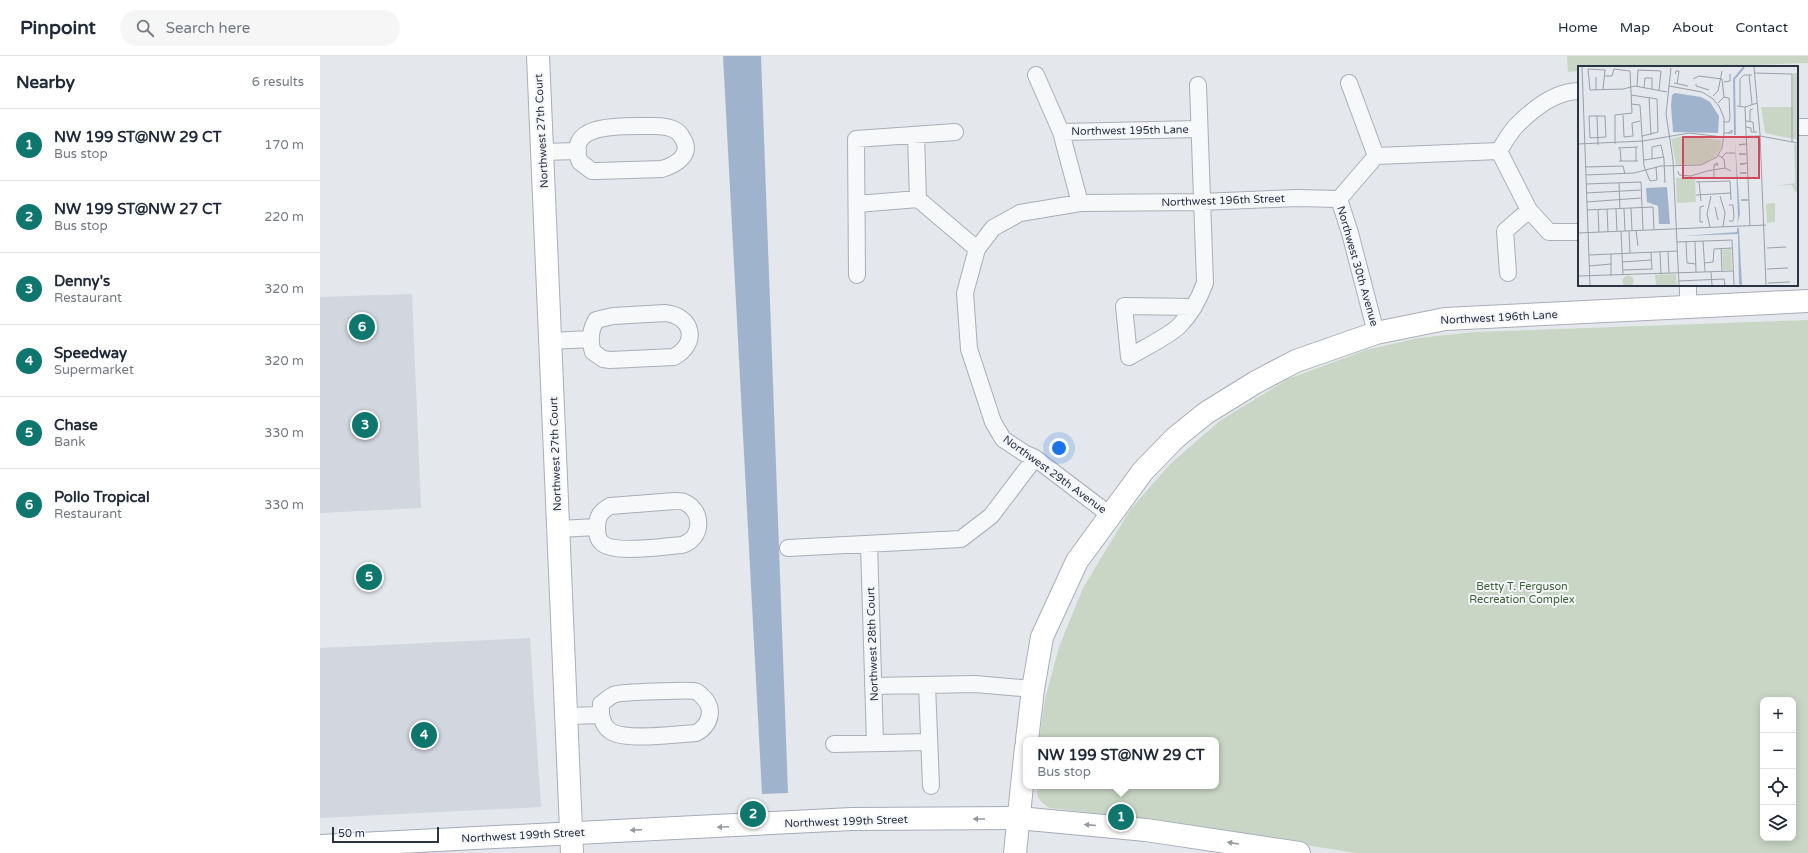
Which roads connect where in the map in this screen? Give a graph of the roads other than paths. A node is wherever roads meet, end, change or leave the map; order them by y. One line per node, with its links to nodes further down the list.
1 (538, 56): 12 (street, Northwest 27th Court)
2 (1036, 75): 8 (street)
3 (1349, 83): 13 (street)
4 (1198, 85): 6 (street)
5 (1578, 91): 11 (street)
6 (1199, 129): 8 (street, Northwest 195th Lane); 16 (street)
7 (955, 132): 9 (street)
8 (1061, 132): 17 (street)
9 (916, 136): 14 (street); 18 (street)
10 (578, 151): 10 (street); 12 (street)
11 (1498, 151): 13 (street); 19 (street)
12 (542, 152): 30 (street, Northwest 27th Court)
13 (1376, 156): 15 (street)
14 (918, 199): 18 (street); 21 (street)
15 (1339, 199): 16 (street, Northwest 196th Street); 28 (street, Northwest 30th Avenue)
16 (1201, 202): 17 (street, Northwest 196th Street); 26 (street)
17 (1080, 203): 21 (street, Northwest 196th Street)
18 (857, 204): 23 (street)
19 (1529, 210): 20 (street); 22 (street)
20 (1578, 232)
21 (977, 248): 31 (street, Northwest 29th Avenue)
22 (1508, 272)
23 (857, 275)
24 (1688, 286): 27 (street)
25 (1808, 301): 27 (street, Northwest 196th Lane)
26 (1194, 307): 26 (street)
27 (1688, 307): 28 (street, Northwest 196th Lane)
28 (1376, 333): 32 (street, Northwest 196th Lane)
29 (590, 339): 29 (street); 30 (street)
30 (551, 340): 34 (street, Northwest 27th Court)
31 (1036, 458): 32 (street, Northwest 29th Avenue); 35 (street)
32 (1110, 515): 39 (street, Northwest 196th Lane)
33 (597, 527): 33 (street); 34 (street)
34 (558, 529): 41 (street, Northwest 27th Court)
35 (869, 544): 36 (street); 38 (street, Northwest 28th Court)
36 (788, 548)
37 (927, 685): 38 (street); 39 (street); 43 (street)
38 (873, 686): 44 (street, Northwest 28th Court)
39 (1033, 689): 42 (street, Northwest 196th Lane)
40 (601, 715): 40 (street); 41 (street)
41 (567, 716): 49 (street, Northwest 27th Court)
42 (1027, 737)
43 (929, 742): 44 (street); 47 (street)
44 (875, 743): 45 (street)
45 (834, 744)
46 (1023, 774): 48 (street)
47 (931, 786)
48 (1018, 818): 49 (street, Northwest 199th Street, one-way to 49); 51 (street); 52 (street, Northwest 199th Street, one-way to 48)
49 (572, 843): 50 (street, Northwest 199th Street)
50 (320, 846)
51 (1015, 853)
52 (1299, 853)

